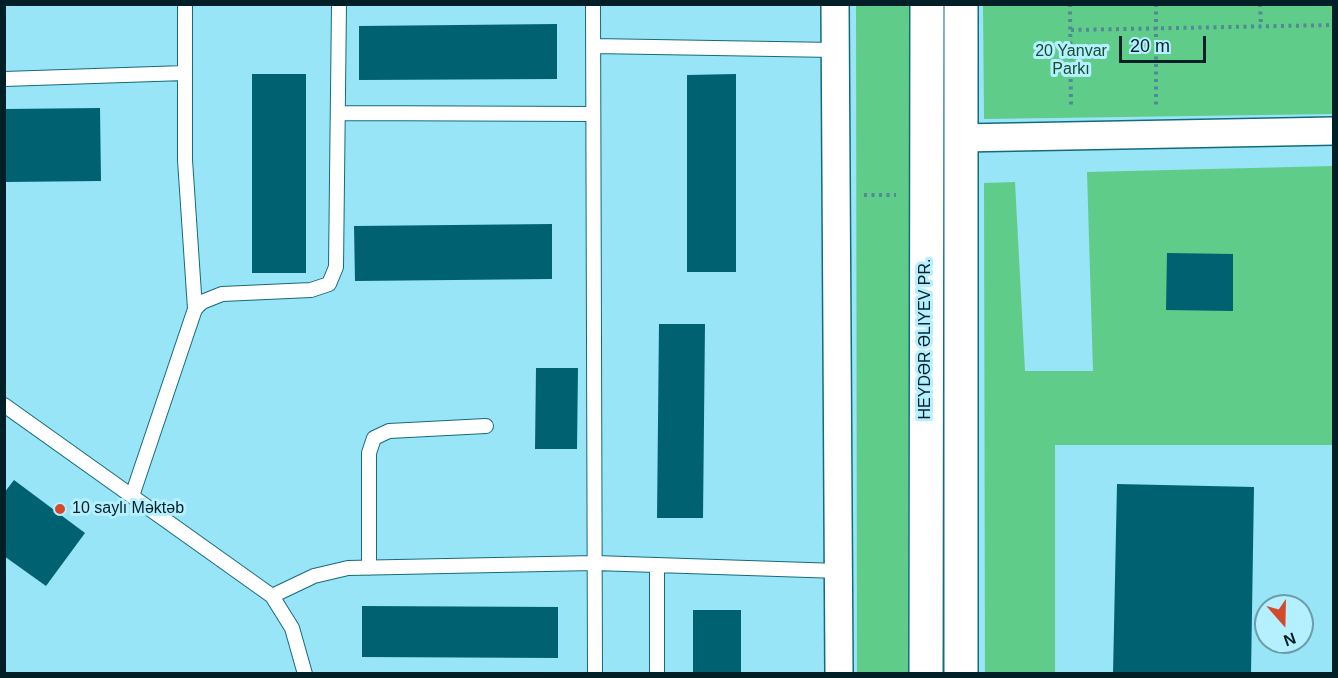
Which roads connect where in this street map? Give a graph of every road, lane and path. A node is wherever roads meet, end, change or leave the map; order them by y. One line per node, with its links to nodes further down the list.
1 (185, 4): 16 (lane)
2 (339, 4): 18 (lane)
3 (593, 4): 14 (lane)
4 (835, 4): 15 (street)
5 (927, 4): 25 (main road, HEYDƏR ƏLIYEV PR.)
6 (961, 4): 23 (main road)
7 (1070, 4): 13 (path)
8 (1156, 4): 12 (path)
9 (1260, 4): 11 (path)
10 (1334, 25): 11 (path)
11 (1261, 26): 12 (path)
12 (1156, 29): 13 (path); 21 (path)
13 (1071, 30): 22 (path)
14 (593, 46): 15 (lane); 19 (lane)
15 (835, 50): 24 (street)
16 (185, 72): 17 (lane); 26 (lane)
17 (4, 79)
18 (338, 113): 19 (lane); 26 (lane)
19 (593, 114): 30 (lane)
20 (1334, 131): 21 (street)
21 (1157, 135): 22 (street)
22 (1070, 137): 23 (street)
23 (961, 138): 40 (main road)
24 (836, 195): 25 (path); 33 (street)
25 (927, 195): 39 (main road, HEYDƏR ƏLIYEV PR.)
26 (195, 309): 29 (lane)
27 (4, 405): 29 (lane)
28 (486, 426): 32 (lane)
29 (132, 496): 34 (lane)
30 (595, 563): 31 (lane); 32 (lane); 36 (lane)
31 (657, 565): 33 (lane); 37 (lane)
32 (369, 568): 34 (lane)
33 (839, 571): 38 (street)
34 (272, 596): 35 (lane)
35 (305, 674)
36 (595, 674)
37 (657, 674)
38 (839, 674)
39 (926, 674)
40 (961, 674)

